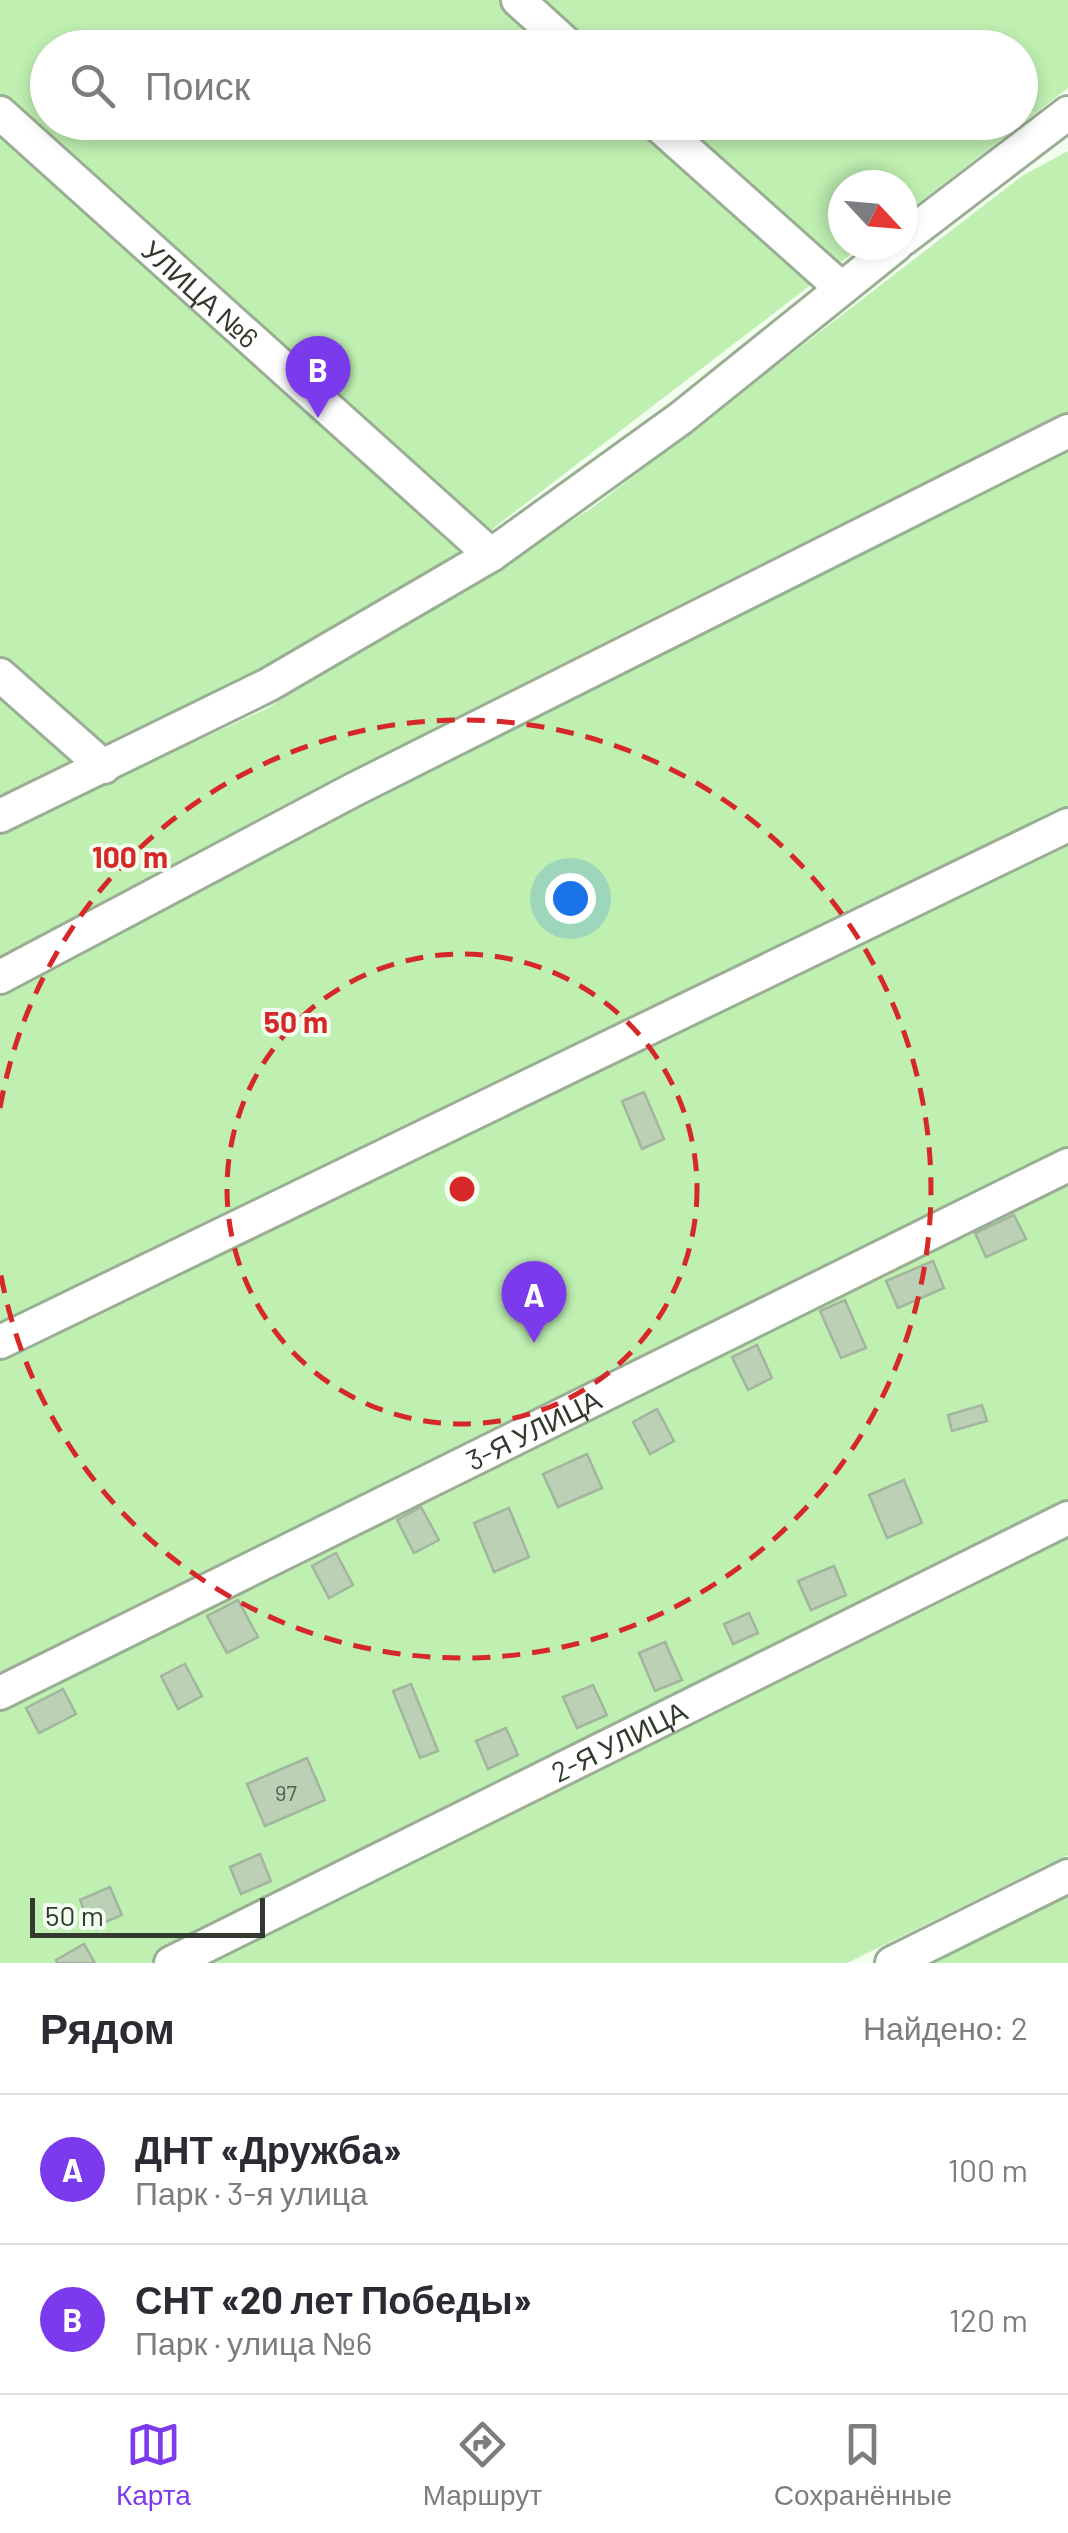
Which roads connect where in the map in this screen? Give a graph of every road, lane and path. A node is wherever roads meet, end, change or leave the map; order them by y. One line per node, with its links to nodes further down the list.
1 (518, 0): 2 (street)
2 (551, 30)
3 (0, 113): 12 (street, УЛИЦА №6)
4 (1068, 114): 5 (street)
5 (1038, 137)
6 (675, 140): 10 (street)
7 (1034, 140): 8 (street)
8 (918, 228)
9 (877, 260): 10 (street)
10 (841, 288): 12 (street)
11 (1068, 431): 17 (street)
12 (491, 555): 14 (street)
13 (0, 675): 14 (street)
14 (104, 767): 15 (street)
15 (0, 816)
16 (1068, 825): 19 (street)
17 (0, 976)
18 (1068, 1165): 21 (street, 3-Я УЛИЦА)
19 (0, 1342)
20 (1068, 1518): 23 (street, 2-Я УЛИЦА)
21 (0, 1693)
22 (1068, 1876): 24 (street)
23 (171, 1963)
24 (892, 1963)

